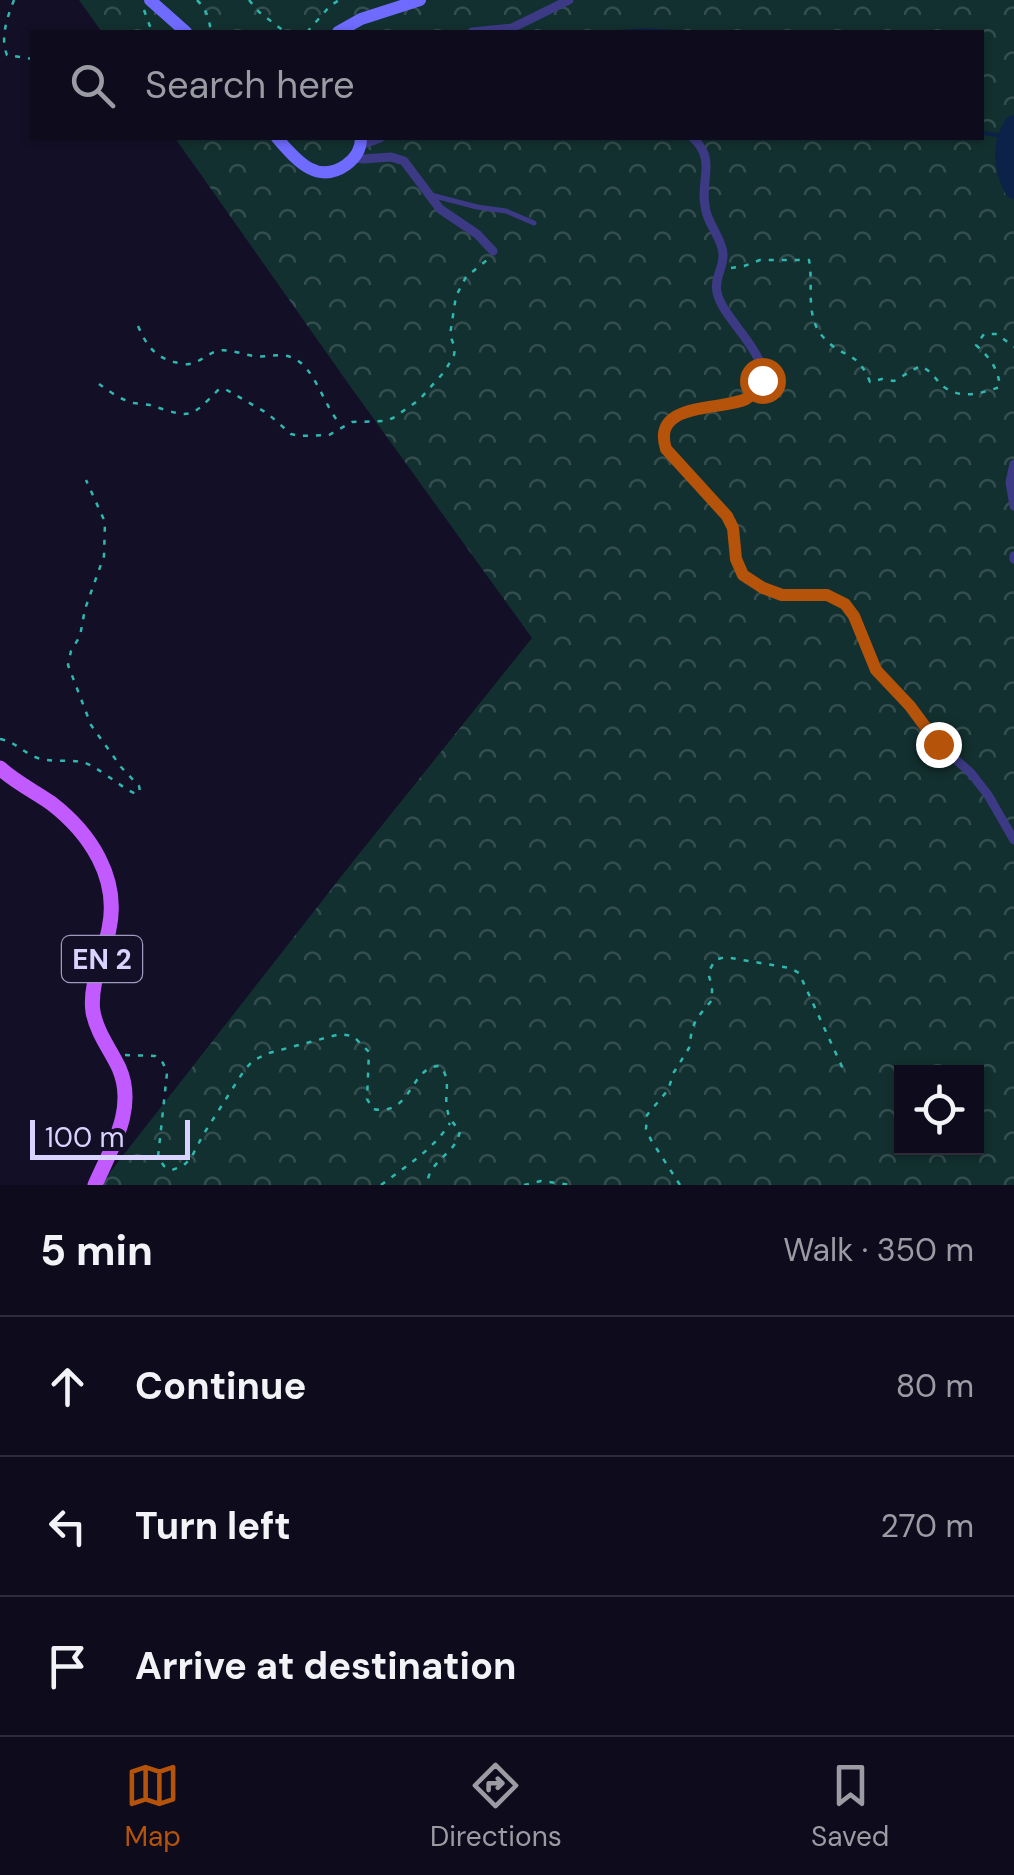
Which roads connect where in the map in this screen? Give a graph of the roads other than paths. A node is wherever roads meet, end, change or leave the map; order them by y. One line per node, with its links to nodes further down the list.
1 (420, 0): 5 (street)
2 (569, 0): 6 (street)
3 (146, 3): 4 (street)
4 (183, 30)
5 (342, 30)
6 (494, 30)
7 (279, 140): 9 (street)
8 (695, 140): 16 (street)
9 (359, 147): 10 (street)
10 (429, 194): 11 (lane); 12 (street)
11 (534, 224)
12 (492, 250)
13 (1014, 464): 14 (street)
14 (1014, 506)
15 (0, 768): 17 (main road, EN 2)
16 (1014, 840)
17 (95, 1185)

